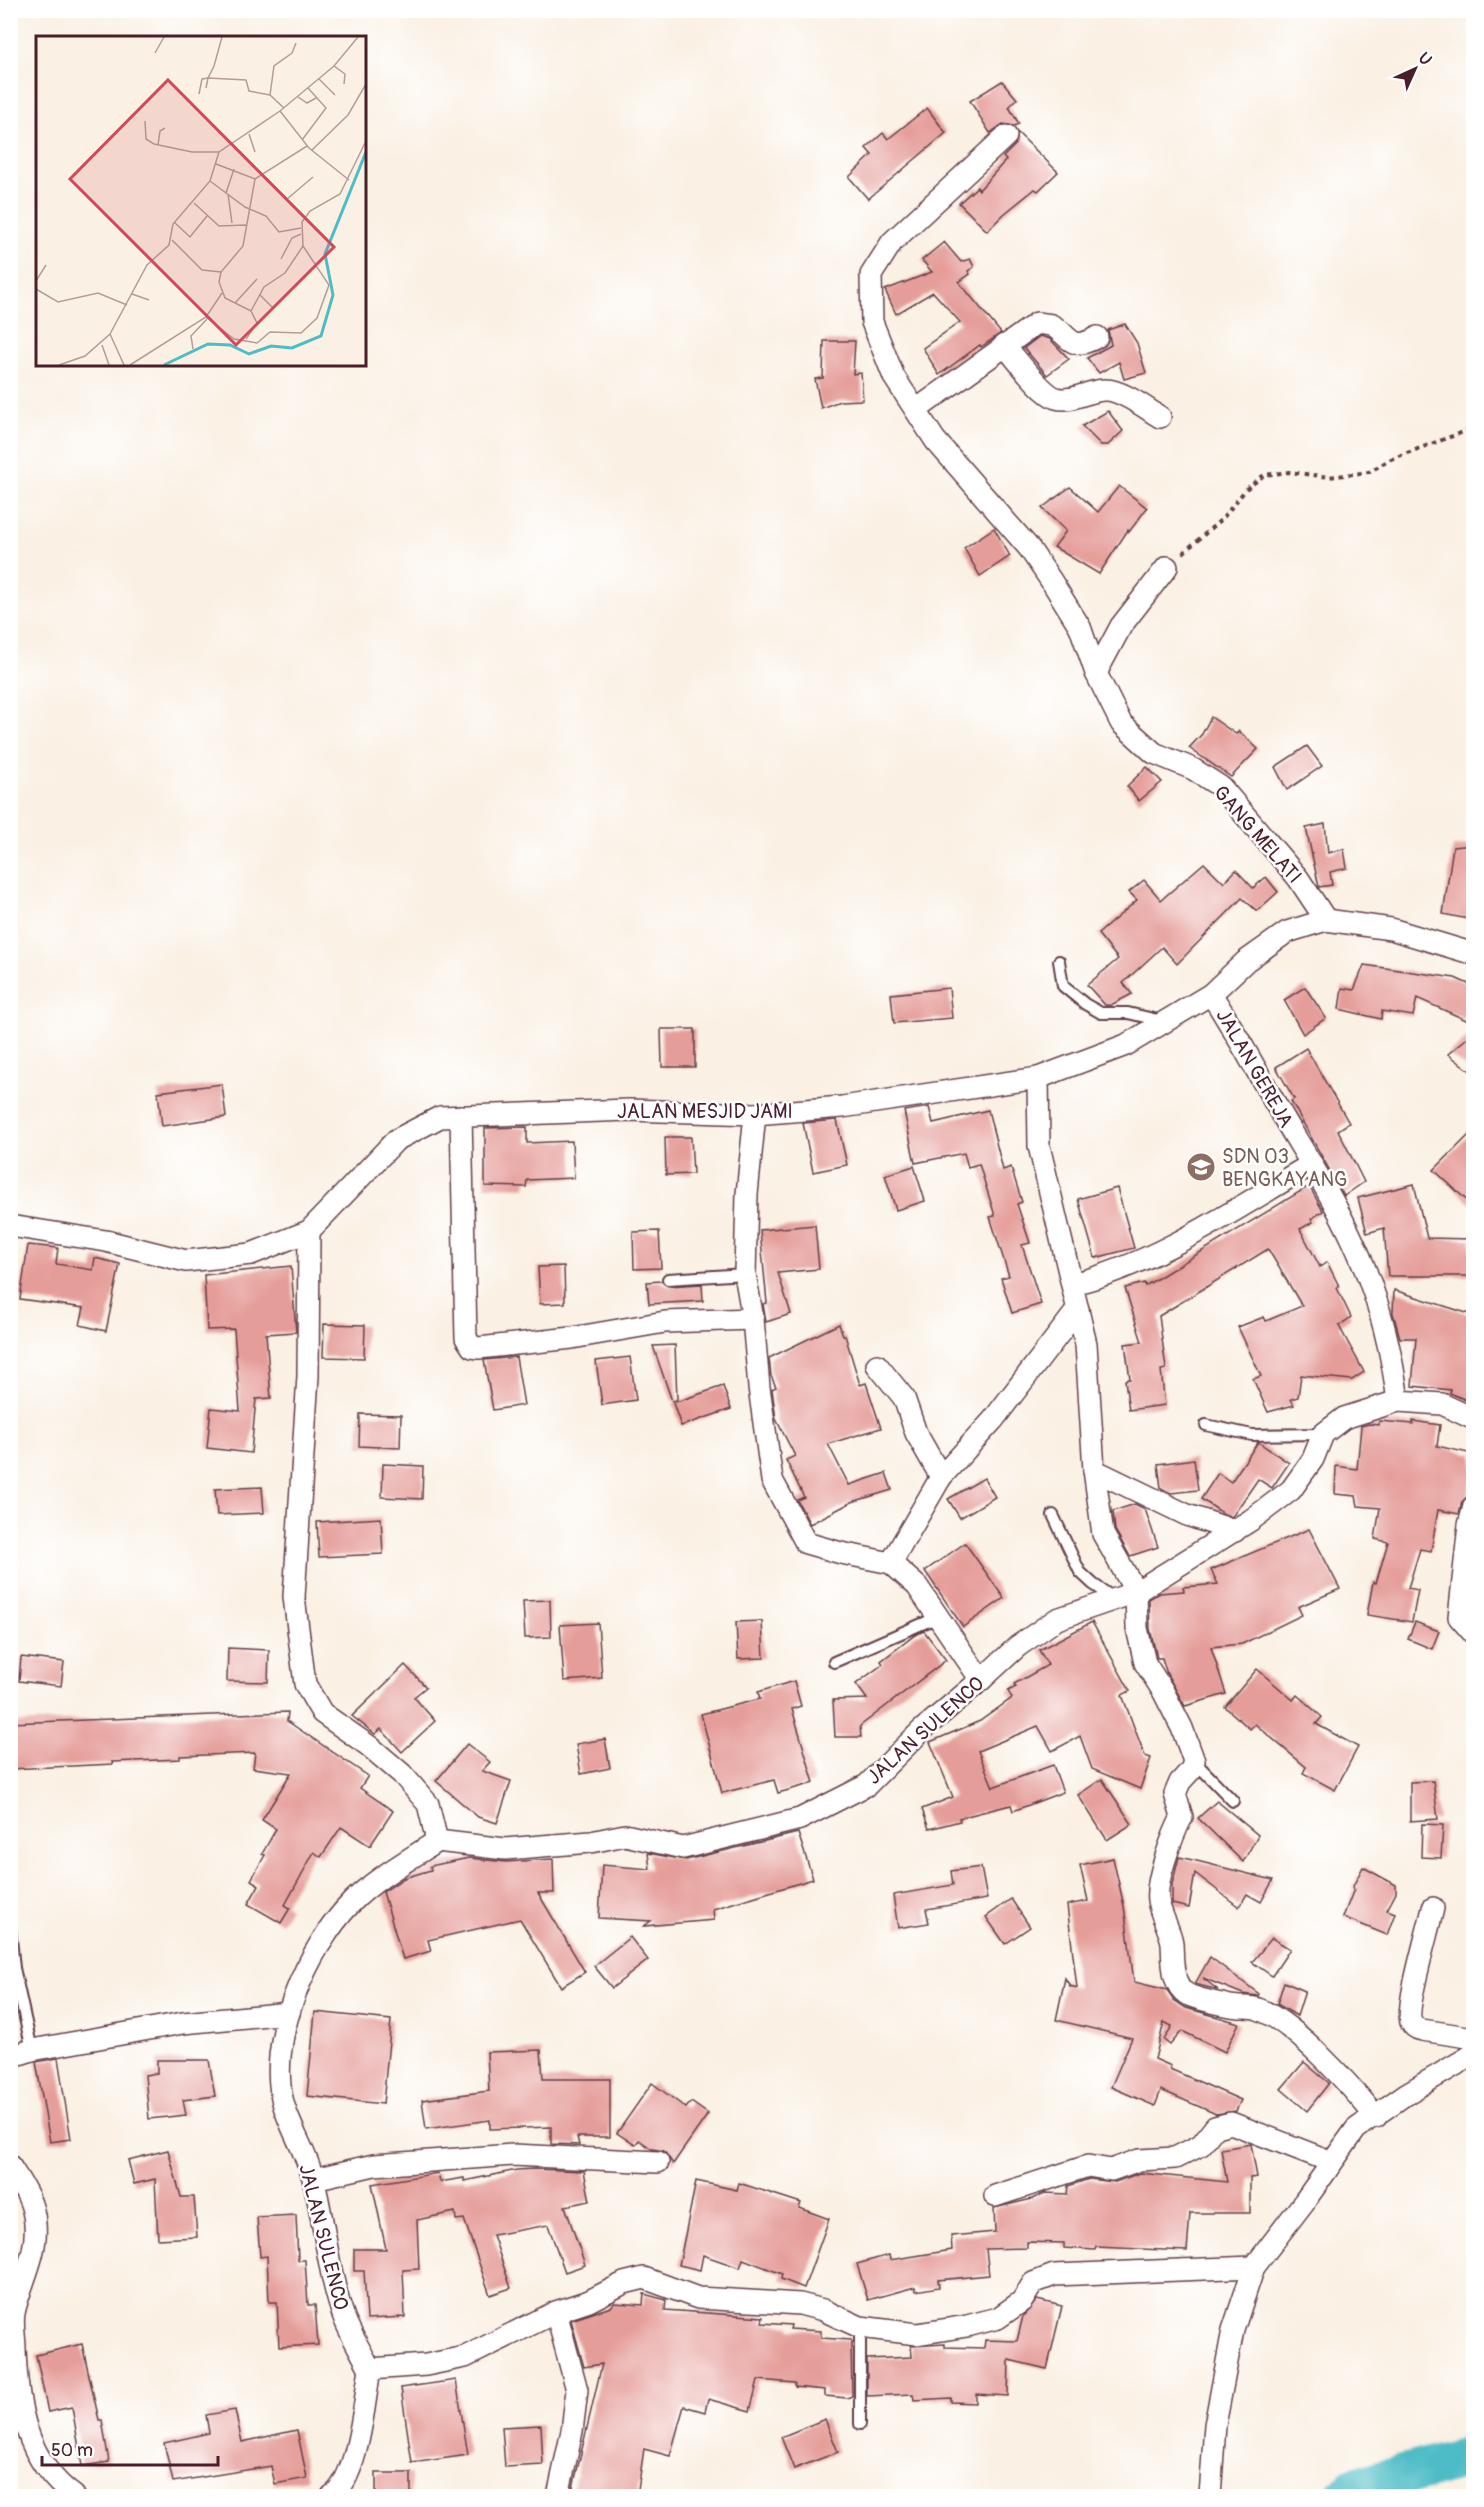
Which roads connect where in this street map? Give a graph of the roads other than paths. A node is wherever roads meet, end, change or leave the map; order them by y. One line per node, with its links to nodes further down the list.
1 (1006, 136): 4 (street, GANG MELATI)
2 (1097, 338): 3 (street)
3 (1004, 345): 4 (street); 5 (street)
4 (916, 410): 7 (street, GANG MELATI)
5 (1160, 417)
6 (1167, 567): 7 (street)
7 (1096, 673): 8 (street, GANG MELATI)
8 (1326, 920): 9 (street, JALAN MESJID JAMI); 11 (street, JALAN MESJID JAMI)
9 (1473, 954)
10 (1059, 961): 12 (lane)
11 (1211, 994): 12 (street, JALAN MESJID JAMI); 16 (street, JALAN GEREJA)
12 (1166, 1021): 13 (street, JALAN MESJID JAMI)
13 (1038, 1078): 14 (street, JALAN MESJID JAMI); 21 (street)
14 (755, 1114): 15 (street, JALAN MESJID JAMI); 19 (street)
15 (461, 1116): 18 (street, JALAN MESJID JAMI); 23 (street)
16 (1312, 1164): 21 (street); 25 (street, JALAN GEREJA)
17 (10, 1226): 18 (street, JALAN MESJID JAMI)
18 (309, 1231): 43 (street)
19 (745, 1274): 20 (lane); 23 (street)
20 (668, 1279)
21 (1072, 1284): 22 (street)
22 (1078, 1309): 29 (street); 30 (street)
23 (753, 1319): 34 (street)
24 (877, 1365): 30 (street)
25 (1398, 1401): 26 (street); 28 (street)
26 (1473, 1419)
27 (1206, 1425): 28 (lane)
28 (1323, 1434): 33 (street, JALAN SULENCO)
29 (1094, 1470): 33 (street); 35 (street)
30 (941, 1477): 34 (street)
31 (1473, 1506): 38 (street)
32 (1053, 1515): 36 (lane)
33 (1235, 1531): 35 (street, JALAN SULENCO)
34 (891, 1563): 37 (street)
35 (1136, 1592): 36 (street, JALAN SULENCO); 41 (street)
36 (1115, 1599): 40 (street, JALAN SULENCO)
37 (938, 1617): 39 (lane); 40 (street)
38 (1473, 1635)
39 (834, 1662)
40 (981, 1680): 43 (street, JALAN SULENCO)
41 (1194, 1761): 42 (lane); 52 (street)
42 (1233, 1801)
43 (437, 1841): 47 (street, JALAN SULENCO)
44 (1433, 1908): 48 (street)
45 (10, 1928): 46 (lane)
46 (12, 1968): 49 (lane)
47 (289, 2013): 49 (street); 56 (street, JALAN SULENCO)
48 (1473, 2038)
49 (32, 2050): 51 (street)
50 (1473, 2054): 52 (street)
51 (10, 2057)
52 (1376, 2116): 54 (street)
53 (658, 2162): 56 (street)
54 (1332, 2162): 57 (street); 58 (street)
55 (10, 2166): 63 (street)
56 (314, 2179): 61 (street, JALAN SULENCO)
57 (994, 2196)
58 (1254, 2267): 60 (street); 66 (street)
59 (556, 2312): 60 (street); 61 (street); 65 (street)
60 (860, 2327): 62 (lane)
61 (370, 2369): 64 (street)
62 (860, 2424)
63 (74, 2496)
64 (332, 2496)
65 (558, 2496)
66 (1210, 2496)

